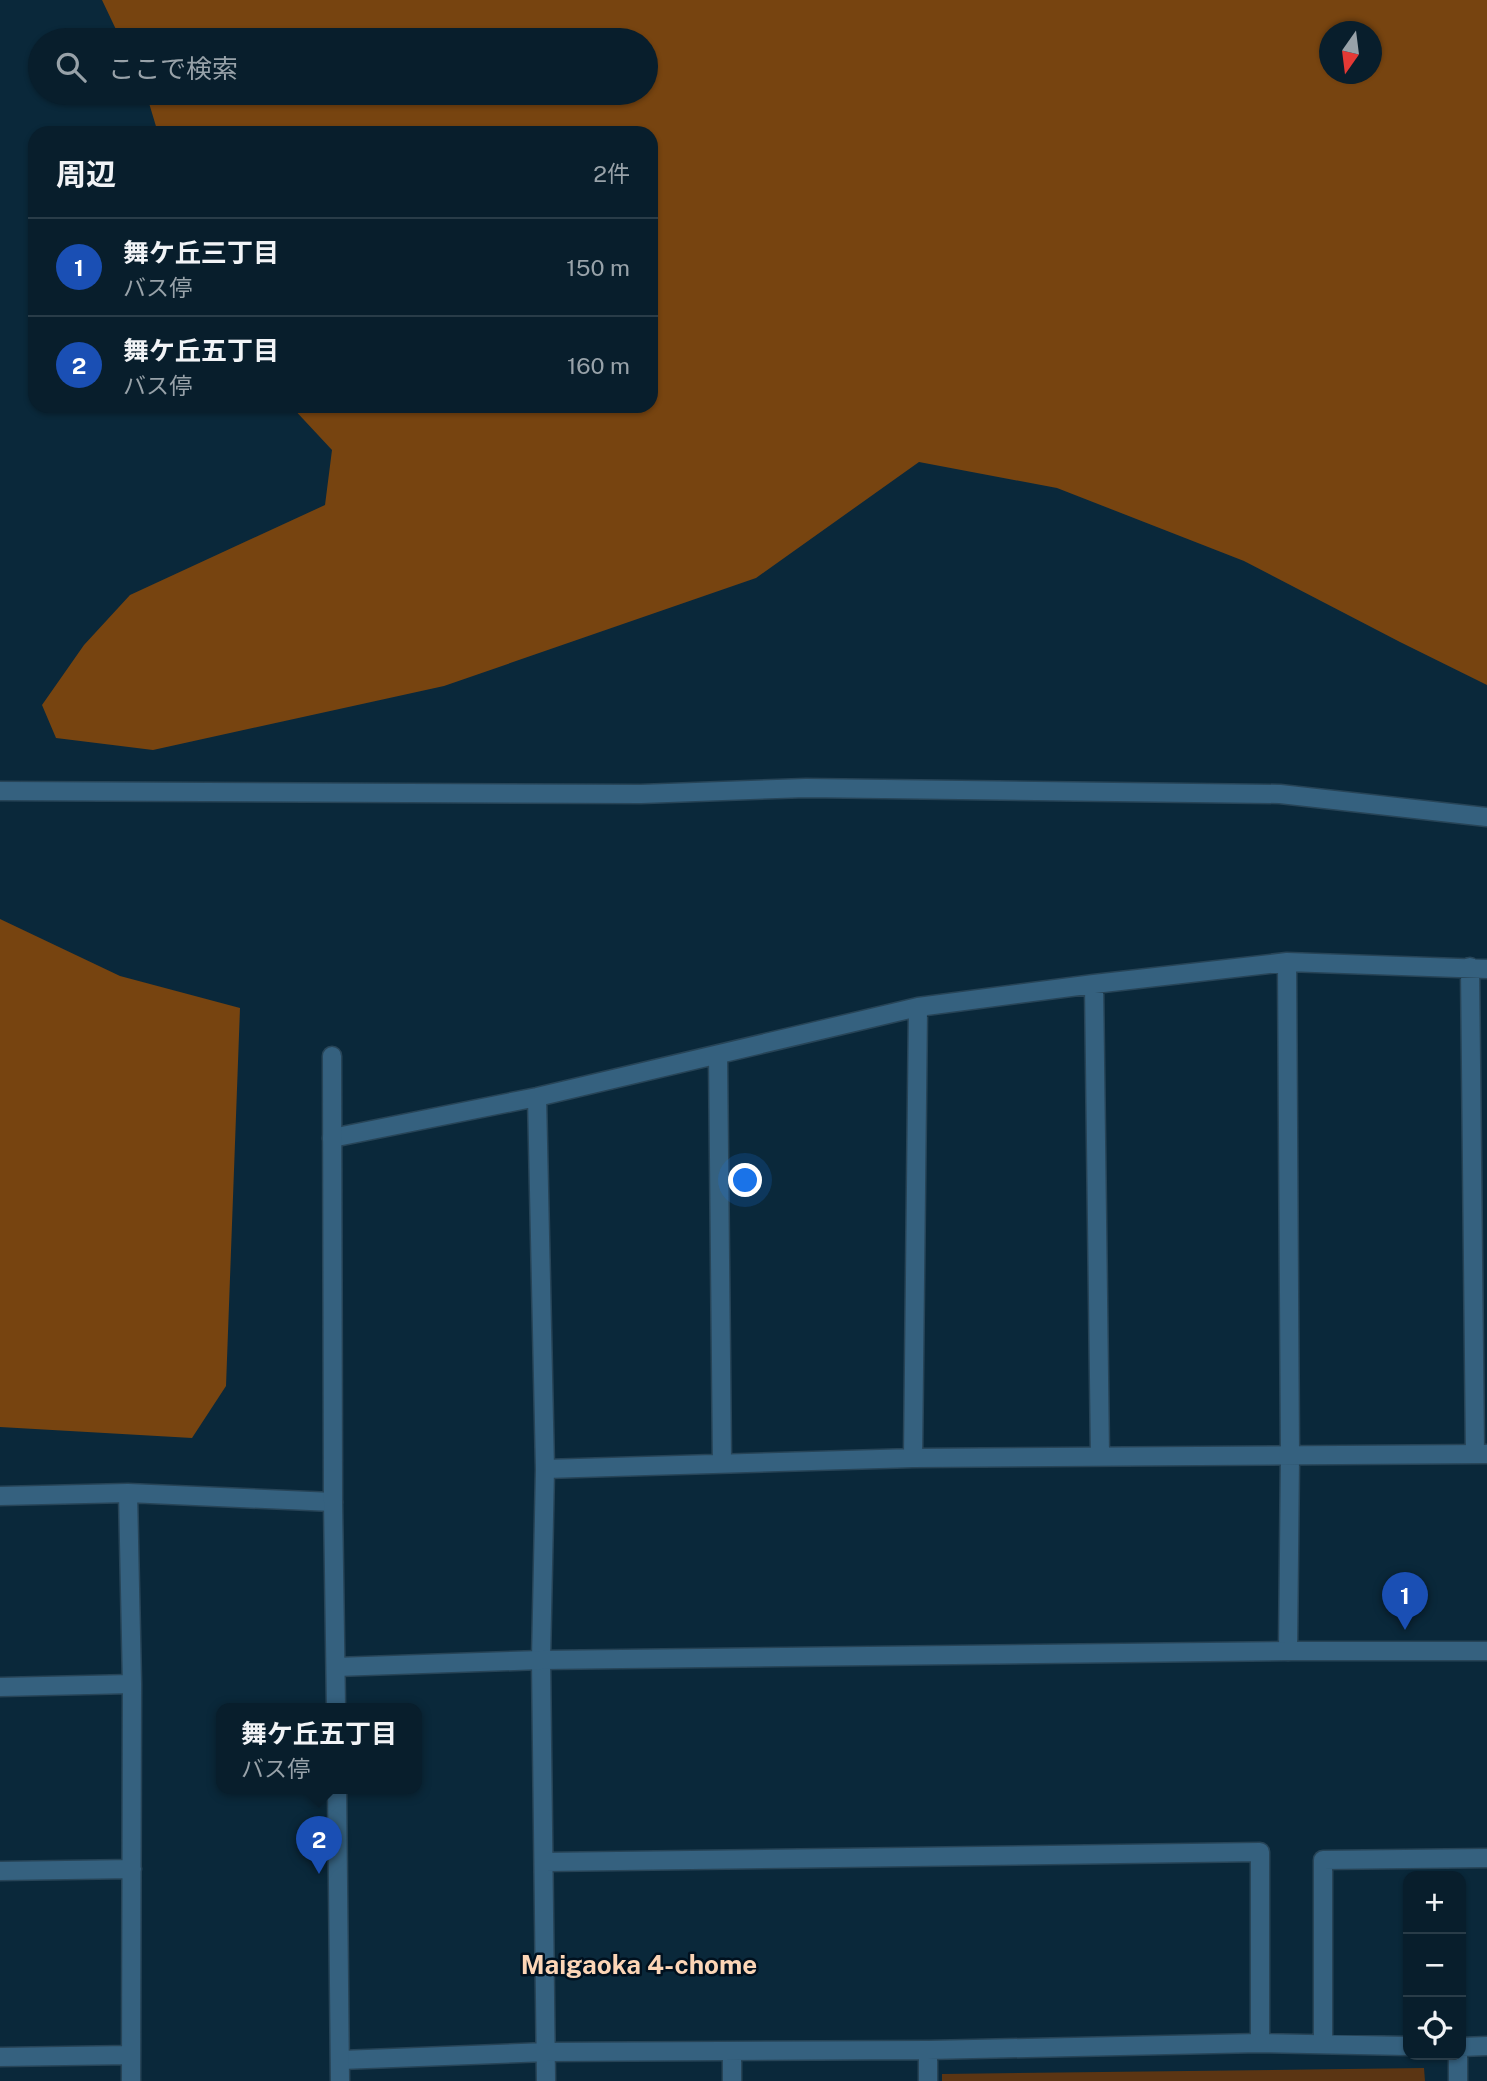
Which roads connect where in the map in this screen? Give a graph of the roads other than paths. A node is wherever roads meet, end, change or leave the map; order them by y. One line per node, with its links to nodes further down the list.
1 (0, 790): 2 (street)
2 (1487, 817)
3 (1287, 962): 4 (street); 5 (street); 13 (street)
4 (1478, 968): 11 (street)
5 (1094, 984): 6 (street); 12 (street)
6 (918, 1007): 7 (street); 14 (street)
7 (718, 1055): 9 (street); 15 (street)
8 (332, 1056): 10 (street)
9 (537, 1097): 10 (street); 16 (street)
10 (332, 1138): 19 (street)
11 (1481, 1454): 13 (street)
12 (1100, 1455): 13 (street); 14 (street)
13 (1290, 1456): 20 (street)
14 (913, 1458): 15 (street)
15 (722, 1463): 16 (street)
16 (545, 1469): 22 (street)
17 (128, 1493): 18 (street); 19 (street); 24 (street)
18 (0, 1496)
19 (333, 1502): 23 (street)
20 (1288, 1651): 21 (street); 22 (street)
21 (1487, 1651)
22 (541, 1660): 23 (street); 29 (street)
23 (336, 1667): 26 (street)
24 (132, 1684): 25 (street); 30 (street)
25 (0, 1687)
26 (336, 1703)
27 (337, 1794): 42 (street)
28 (1487, 1858): 33 (street)
29 (545, 1862): 32 (street); 39 (street)
30 (131, 1869): 31 (street); 40 (street)
31 (0, 1871)
32 (1260, 2043): 33 (street); 37 (street)
33 (1323, 2044): 34 (street)
34 (1403, 2046)
35 (1487, 2046): 36 (street)
36 (1466, 2047)
37 (928, 2050): 38 (street); 48 (street)
38 (732, 2051): 39 (street); 47 (street)
39 (546, 2052): 42 (street); 46 (street)
40 (131, 2055): 41 (street); 44 (street)
41 (0, 2057)
42 (341, 2060): 45 (street)
43 (1458, 2060): 49 (street)
44 (131, 2081)
45 (340, 2081)
46 (546, 2081)
47 (732, 2081)
48 (928, 2081)
49 (1458, 2081)

